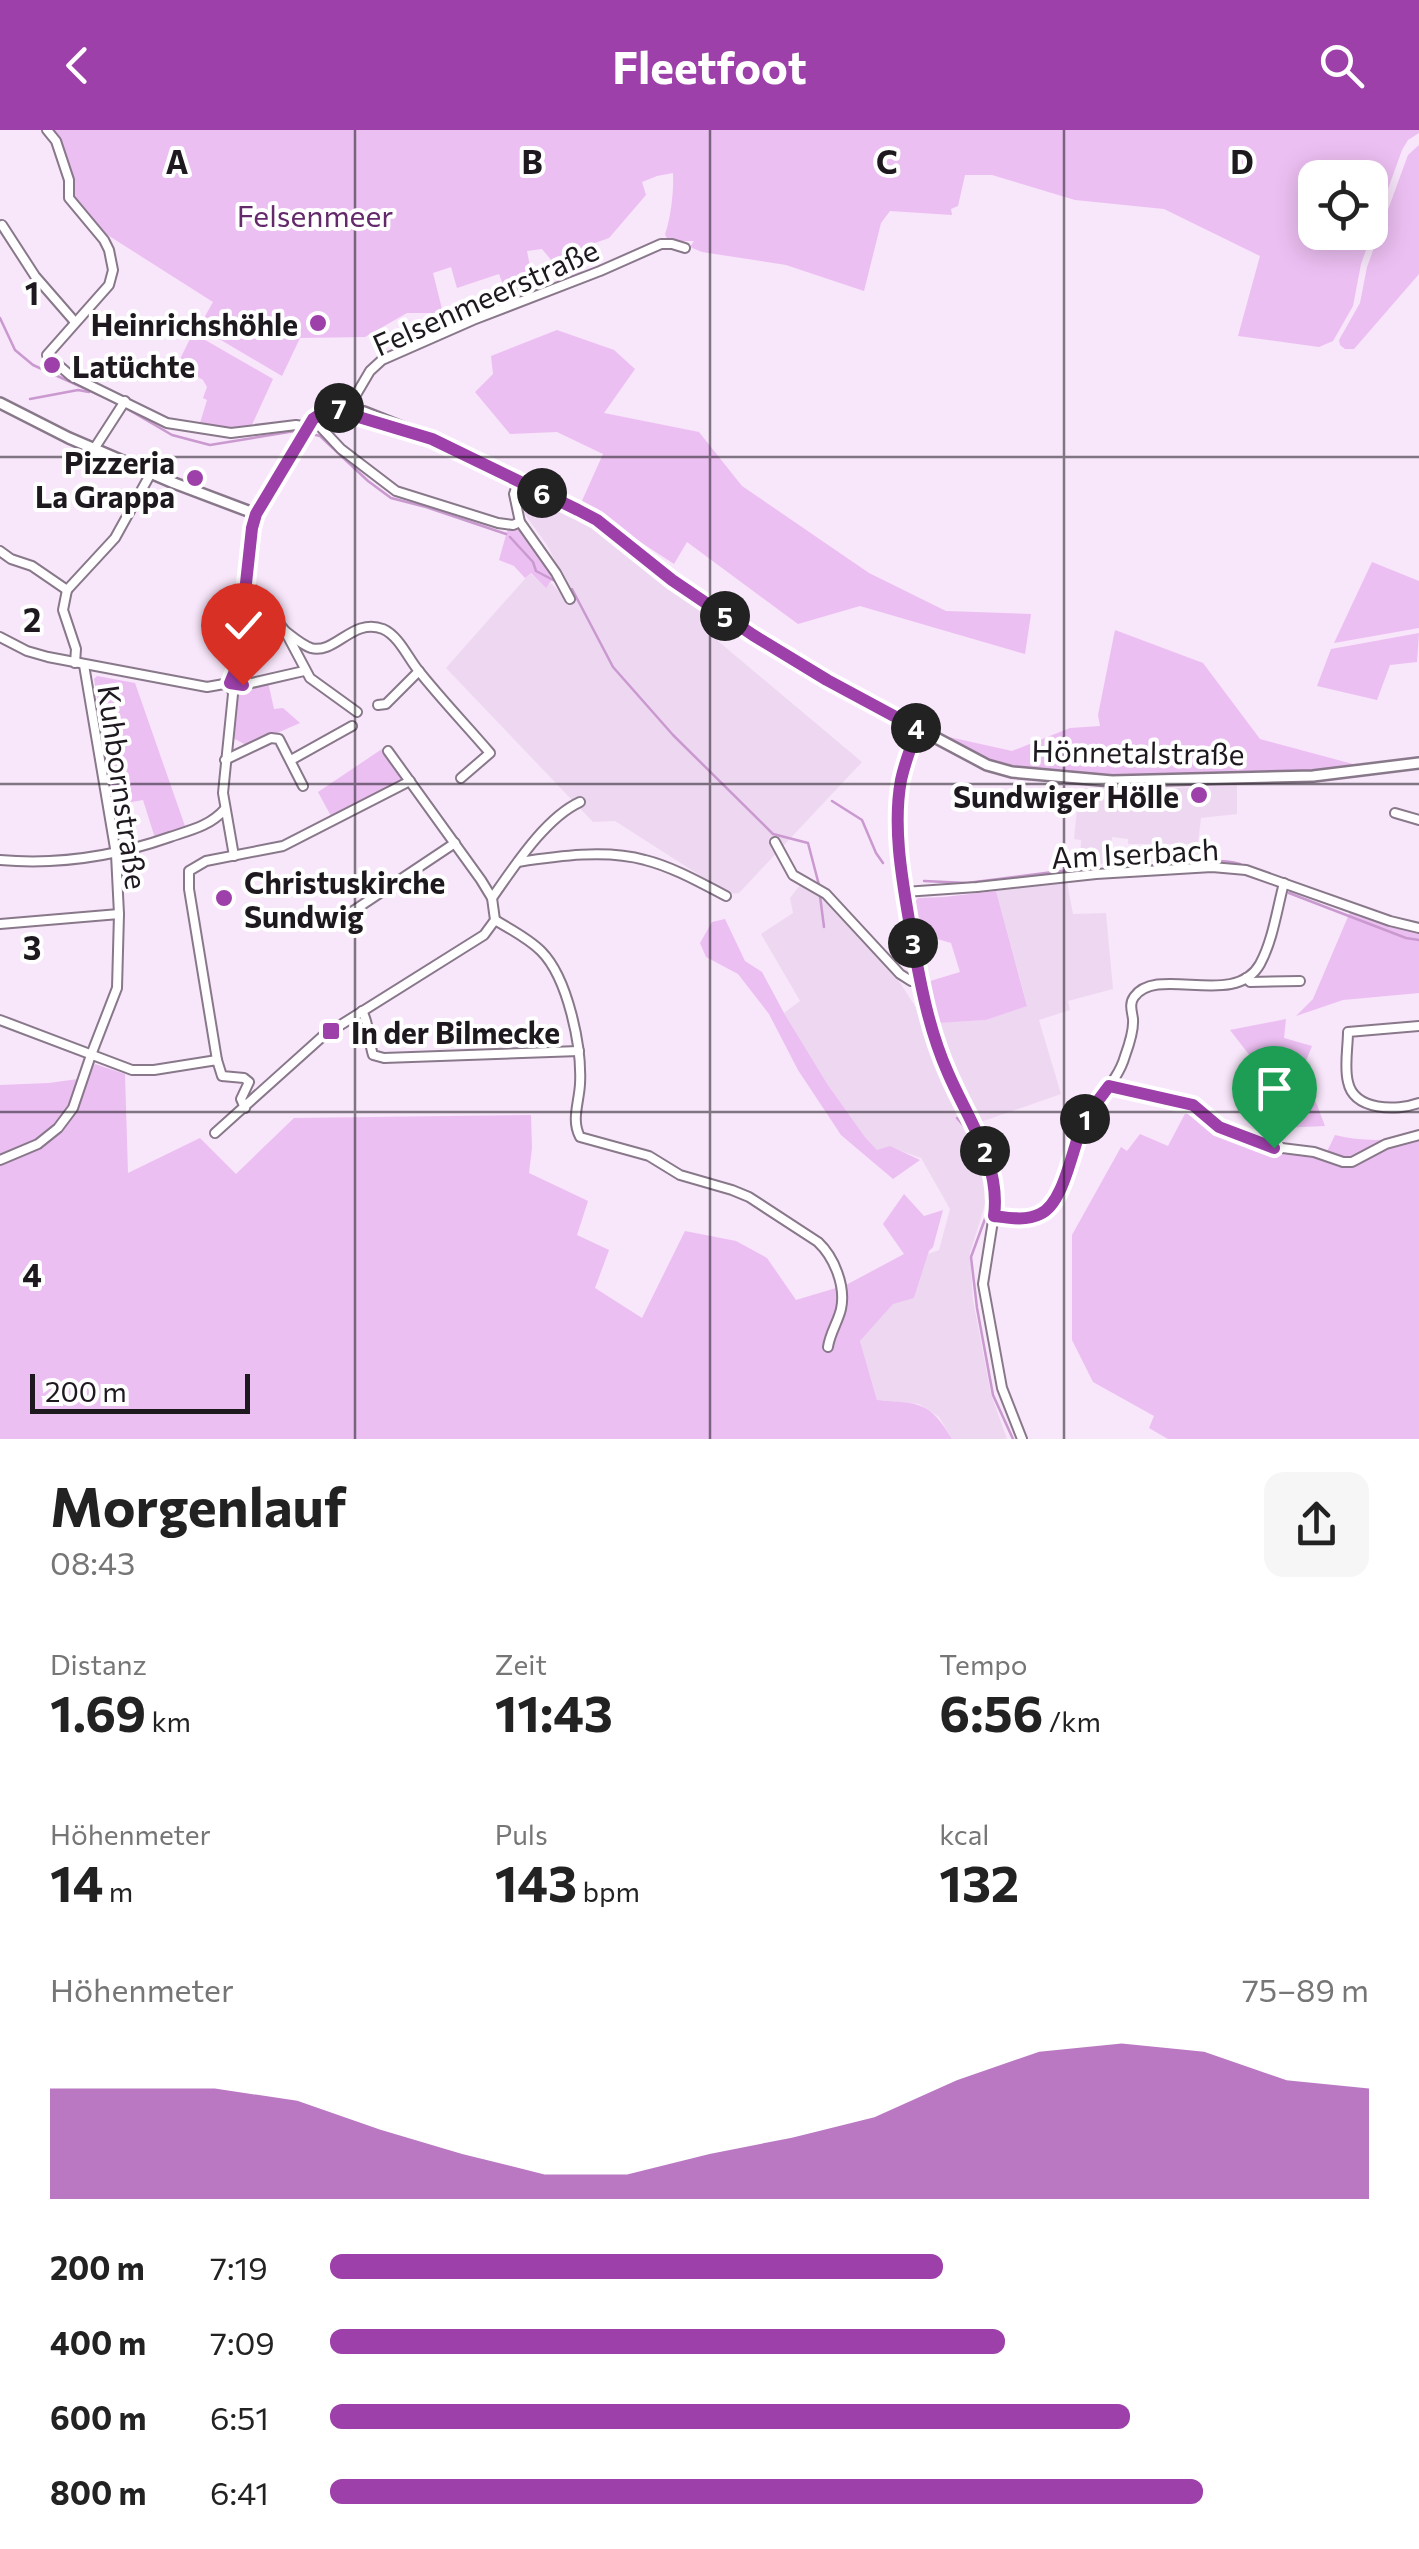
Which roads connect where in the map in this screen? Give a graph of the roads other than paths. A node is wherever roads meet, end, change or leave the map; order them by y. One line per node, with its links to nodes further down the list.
1 (47, 130): 4 (street)
2 (2, 225): 4 (street)
3 (685, 248): 7 (street, Felsenmeerstraße)
4 (75, 322): 6 (street)
5 (0, 402): 9 (main road)
6 (123, 404): 8 (street); 9 (street)
7 (347, 410): 8 (main road); 11 (main road, Hönnetalstraße)
8 (310, 423): 12 (main road); 13 (street)
9 (94, 449): 10 (main road)
10 (151, 473): 12 (main road); 16 (street)
11 (518, 482): 13 (street); 27 (main road, Hönnetalstraße)
12 (256, 514): 15 (street)
13 (520, 522): 17 (street)
14 (0, 551): 16 (street)
15 (246, 581): 18 (street); 23 (street)
16 (67, 590): 20 (street, Kuhbornstraße)
17 (570, 599)
18 (285, 631): 21 (street); 22 (street)
19 (0, 638): 20 (street)
20 (80, 664): 23 (street); 41 (street, Kuhbornstraße)
21 (304, 671): 23 (street); 25 (street)
22 (419, 671): 24 (street); 32 (street)
23 (230, 683): 29 (street)
24 (378, 705)
25 (356, 712)
26 (352, 726): 30 (street)
27 (918, 729): 31 (main road, Hönnetalstraße); 46 (street)
28 (388, 751): 33 (street)
29 (226, 760): 30 (street); 36 (street)
30 (290, 760): 34 (street)
31 (1419, 763)
32 (461, 778)
33 (410, 781): 40 (street); 42 (street)
34 (303, 786)
35 (580, 802): 44 (street)
36 (225, 808): 41 (street); 42 (street)
37 (1394, 813): 38 (street)
38 (1419, 820)
39 (775, 842): 55 (street)
40 (455, 844): 48 (street); 50 (street)
41 (116, 854): 43 (street); 49 (street, Kuhbornstraße)
42 (234, 856): 62 (street)
43 (0, 860)
44 (518, 862): 47 (street); 48 (street)
45 (1284, 883): 46 (street, Am Iserbach); 53 (street, Am Iserbach); 54 (street)
46 (904, 892): 55 (street)
47 (726, 896)
48 (492, 898): 51 (street)
49 (119, 914): 52 (street, Kuhbornstraße); 61 (street, Kuhbornstraße)
50 (344, 917)
51 (495, 920): 57 (street); 60 (street)
52 (0, 924)
53 (1419, 928)
54 (1246, 978): 56 (street); 63 (street)
55 (920, 980): 69 (street)
56 (1300, 982)
57 (362, 1011): 60 (street); 65 (street)
58 (0, 1020): 61 (street)
59 (1419, 1026): 64 (street)
60 (578, 1051): 70 (street)
61 (91, 1055): 62 (street); 68 (street, Kuhbornstraße)
62 (216, 1060): 65 (street)
63 (1109, 1086): 67 (street); 69 (street)
64 (1419, 1103)
65 (245, 1108): 66 (street)
66 (214, 1133)
67 (1419, 1136)
68 (0, 1160)
69 (994, 1216): 71 (street)
70 (828, 1347)
71 (1022, 1439)

